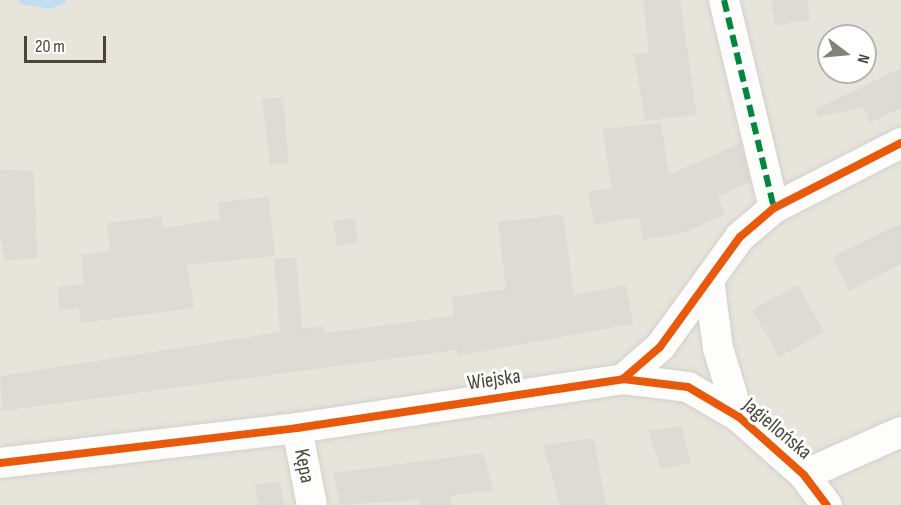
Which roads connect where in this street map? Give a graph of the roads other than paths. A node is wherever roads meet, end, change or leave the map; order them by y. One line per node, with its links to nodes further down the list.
1 (724, 0): 3 (street)
2 (901, 143): 3 (street)
3 (774, 208): 4 (street)
4 (709, 280): 5 (street); 6 (street)
5 (623, 379): 6 (street, Jagiellońska); 7 (street, Wiejska)
6 (739, 417): 10 (street, Jagiellońska)
7 (297, 428): 9 (street, Wiejska); 11 (street, Kępa)
8 (901, 432): 10 (street)
9 (0, 463)
10 (804, 475): 12 (street, Jagiellońska)
11 (312, 505)
12 (827, 505)

